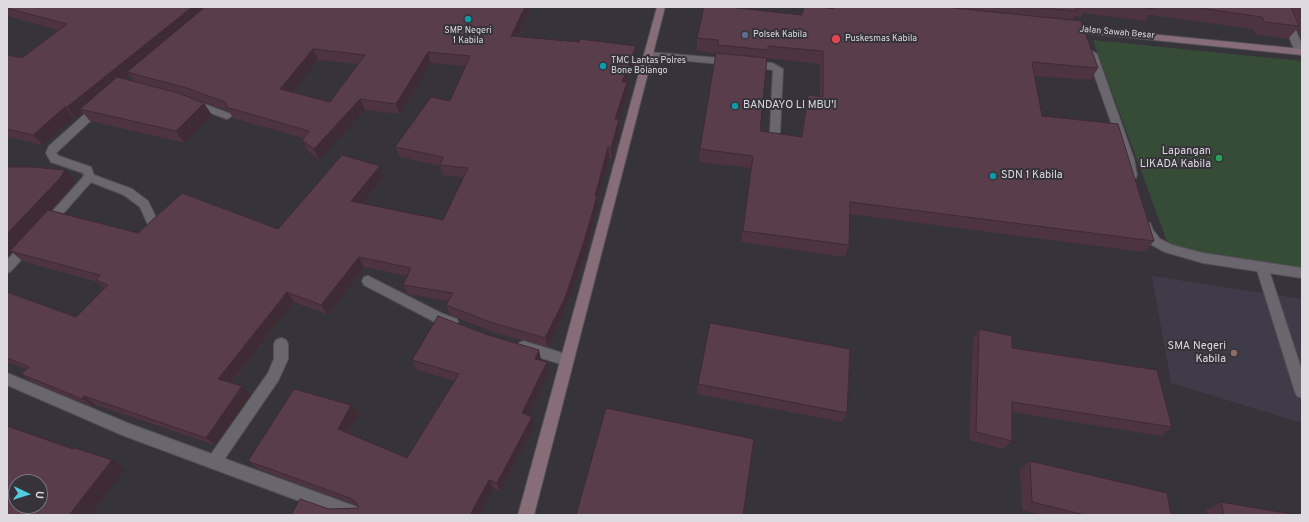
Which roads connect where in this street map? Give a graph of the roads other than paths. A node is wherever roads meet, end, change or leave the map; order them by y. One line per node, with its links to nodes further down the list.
1 (661, 7): 6 (main road)
2 (1282, 7): 5 (street)
3 (1060, 28): 4 (main road, Jalan Sawah Besar)
4 (1084, 30): 5 (main road, Jalan Sawah Besar); 12 (street)
5 (1301, 52)
6 (649, 55): 10 (street); 24 (main road)
7 (109, 98): 11 (street)
8 (182, 100): 9 (street)
9 (227, 116)
10 (775, 132)
11 (89, 177): 14 (street); 15 (street)
12 (1134, 185)
13 (1143, 216): 17 (street)
14 (154, 226)
15 (43, 228)
16 (33, 239): 18 (street)
17 (1262, 267): 19 (street); 26 (street); 27 (street)
18 (7, 268)
19 (1302, 273)
20 (368, 281): 21 (street)
21 (465, 328)
22 (281, 344): 28 (street)
23 (514, 344): 24 (street)
24 (567, 360): 30 (main road)
25 (7, 379): 28 (street)
26 (1302, 387)
27 (1302, 392)
28 (214, 462): 29 (street)
29 (357, 515)
30 (526, 515)

